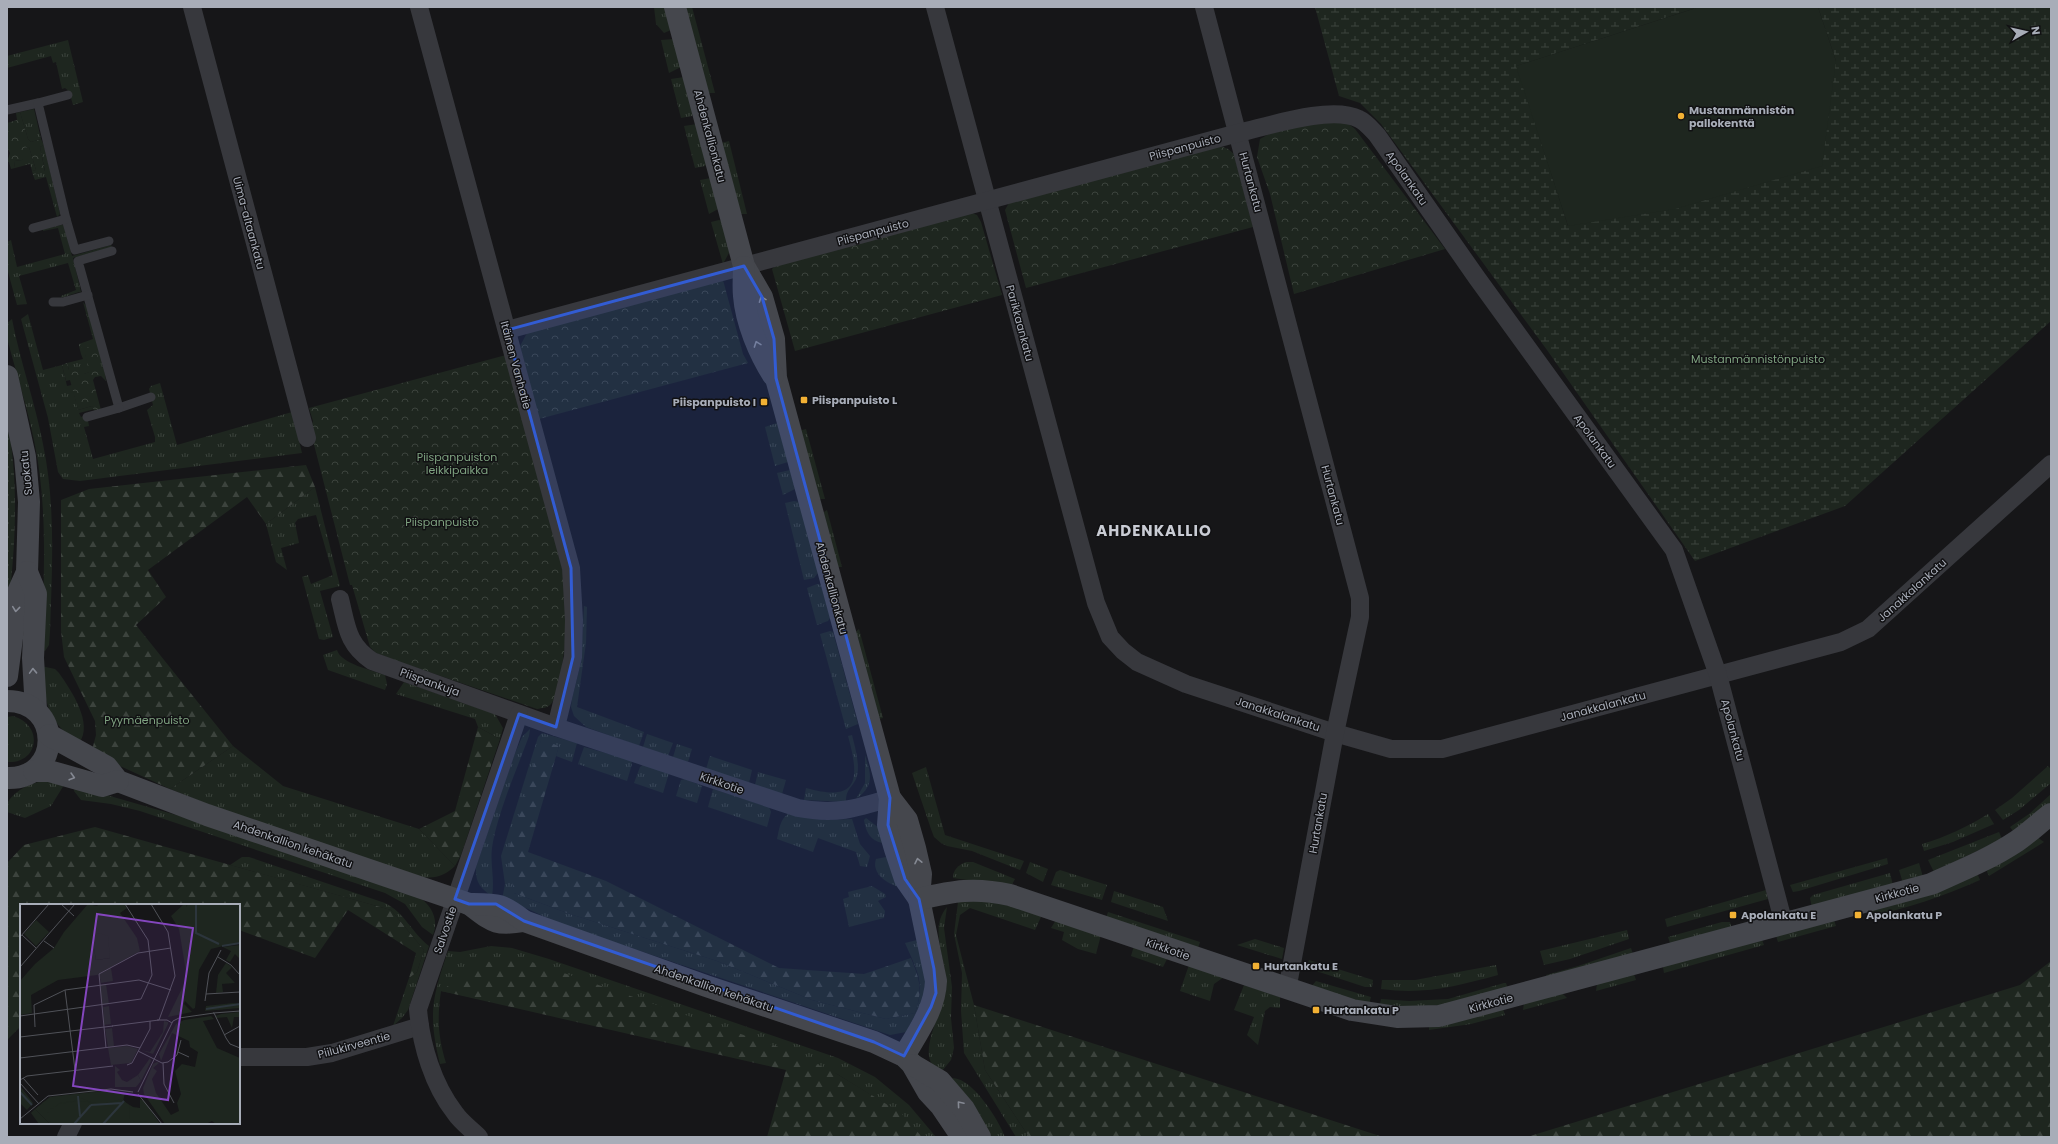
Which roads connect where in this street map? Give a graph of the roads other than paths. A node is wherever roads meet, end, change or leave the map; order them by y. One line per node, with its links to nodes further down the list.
1 (192, 7): 23 (street, Uima-altaankatu)
2 (419, 7): 18 (street, Itäinen Vanhatie)
3 (675, 7): 15 (street, Ahdenkallionkatu)
4 (935, 7): 10 (street, Parikkaankatu)
5 (1204, 7): 9 (street, Hurtankatu)
6 (68, 96): 7 (lane)
7 (38, 104): 8 (lane); 11 (lane)
8 (7, 110)
9 (1238, 133): 10 (street, Piispanpuisto); 28 (street, Apolankatu); 34 (street, Hurtankatu)
10 (986, 201): 15 (street, Piispanpuisto); 27 (street, Parikkaankatu)
11 (66, 219): 12 (lane); 13 (lane)
12 (34, 228)
13 (109, 241)
14 (112, 251): 16 (lane)
15 (744, 266): 18 (street, Piispanpuisto); 38 (street, Ahdenkallionkatu, one-way to 15)
16 (88, 295): 17 (lane); 21 (lane)
17 (53, 302)
18 (507, 330): 33 (street, Itäinen Vanhatie)
19 (7, 376): 25 (street, Suokatu)
20 (151, 397): 21 (lane)
21 (119, 408): 22 (lane)
22 (87, 417)
23 (307, 438)
24 (2051, 464): 28 (street, Janakkalankatu)
25 (27, 572): 29 (street, Suokatu, one-way to 29); 31 (street, Suokatu, one-way to 25)
26 (340, 599): 32 (street, Piispankuja)
27 (1110, 637): 34 (street, Janakkalankatu)
28 (1718, 675): 34 (street, Janakkalankatu); 42 (street, Apolankatu)
29 (7, 676)
30 (7, 701): 31 (street)
31 (36, 710): 35 (street)
32 (518, 714): 33 (street, Piispankuja); 41 (street, Salvostie)
33 (556, 727): 38 (street, Kirkkotie)
34 (1335, 733): 43 (street, Hurtankatu)
35 (49, 734): 36 (street); 37 (street, Ahdenkallion kehäkatu)
36 (16, 779): 37 (street, one-way to 37)
37 (118, 781): 41 (street, Ahdenkallion kehäkatu)
38 (890, 798): 40 (street, Ahdenkallionkatu)
39 (2051, 814): 42 (street, Kirkkotie)
40 (919, 899): 43 (street, Kirkkotie); 46 (street, Ahdenkallionkatu)
41 (462, 902): 44 (street, Salvostie); 46 (street, Ahdenkallion kehäkatu)
42 (1784, 924): 43 (street, Kirkkotie)
43 (1287, 990)
44 (420, 1026): 45 (street, Piilukirveentie); 49 (street, Salvostie)
45 (240, 1057)
46 (908, 1060): 50 (street); 51 (street, Ahdenkallion kehäkatu, one-way to 46)
47 (72, 1124): 48 (street)
48 (66, 1137)
49 (479, 1137)
50 (962, 1137)
51 (980, 1137)

